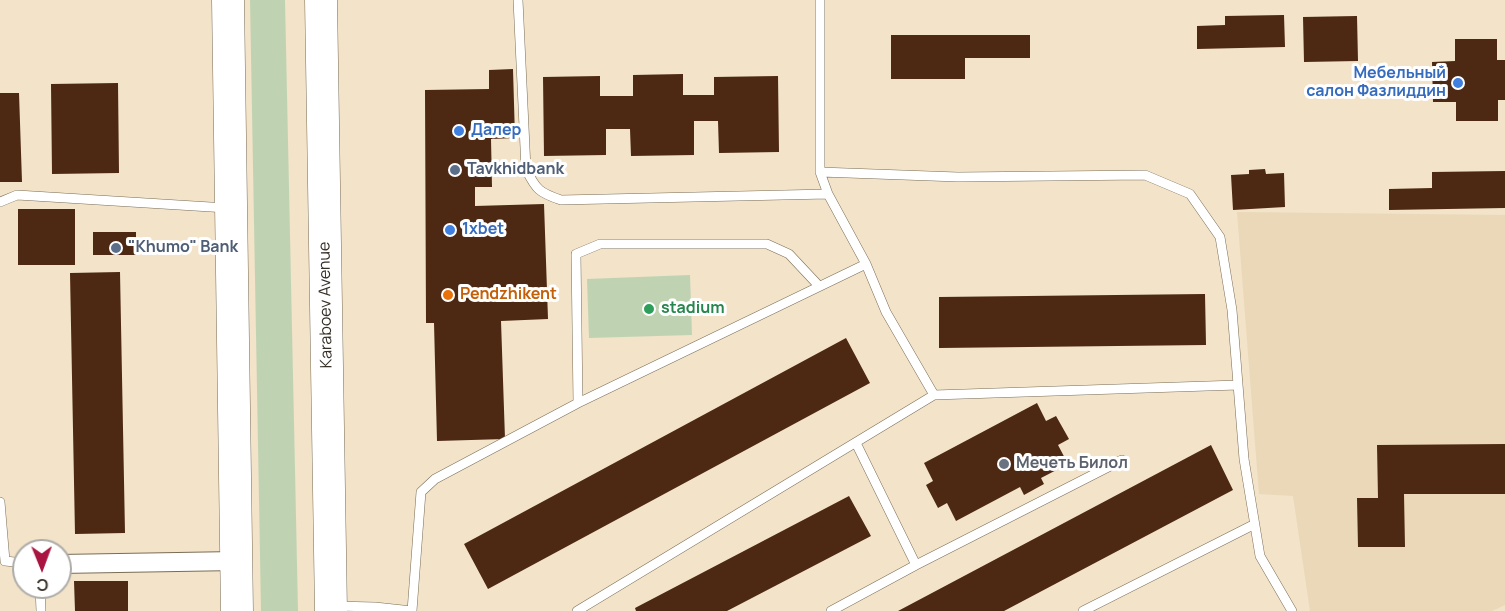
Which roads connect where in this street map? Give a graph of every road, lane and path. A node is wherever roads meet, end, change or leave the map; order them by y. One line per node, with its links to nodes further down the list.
1 (228, 0): 8 (highway)
2 (321, 0): 22 (highway, Karaboev Avenue)
3 (518, 0): 6 (lane)
4 (820, 0): 5 (lane)
5 (820, 172): 6 (lane); 11 (lane)
6 (828, 194): 9 (lane)
7 (0, 202): 8 (lane)
8 (231, 208): 18 (highway)
9 (866, 264): 10 (lane); 12 (lane)
10 (819, 286): 13 (lane); 13 (lane)
11 (1238, 385): 12 (lane); 28 (lane)
12 (934, 395): 14 (lane)
13 (579, 403): 24 (lane)
14 (856, 442): 21 (lane); 25 (lane)
15 (1122, 460): 21 (lane)
16 (0, 502): 19 (lane)
17 (1251, 526): 27 (lane)
18 (236, 561): 20 (street); 23 (highway)
19 (12, 562)
20 (72, 564)
21 (916, 566): 26 (lane)
22 (331, 608): 24 (lane)
23 (237, 611)
24 (413, 611)
25 (576, 611)
26 (831, 611)
27 (1083, 611)
28 (1292, 611)

